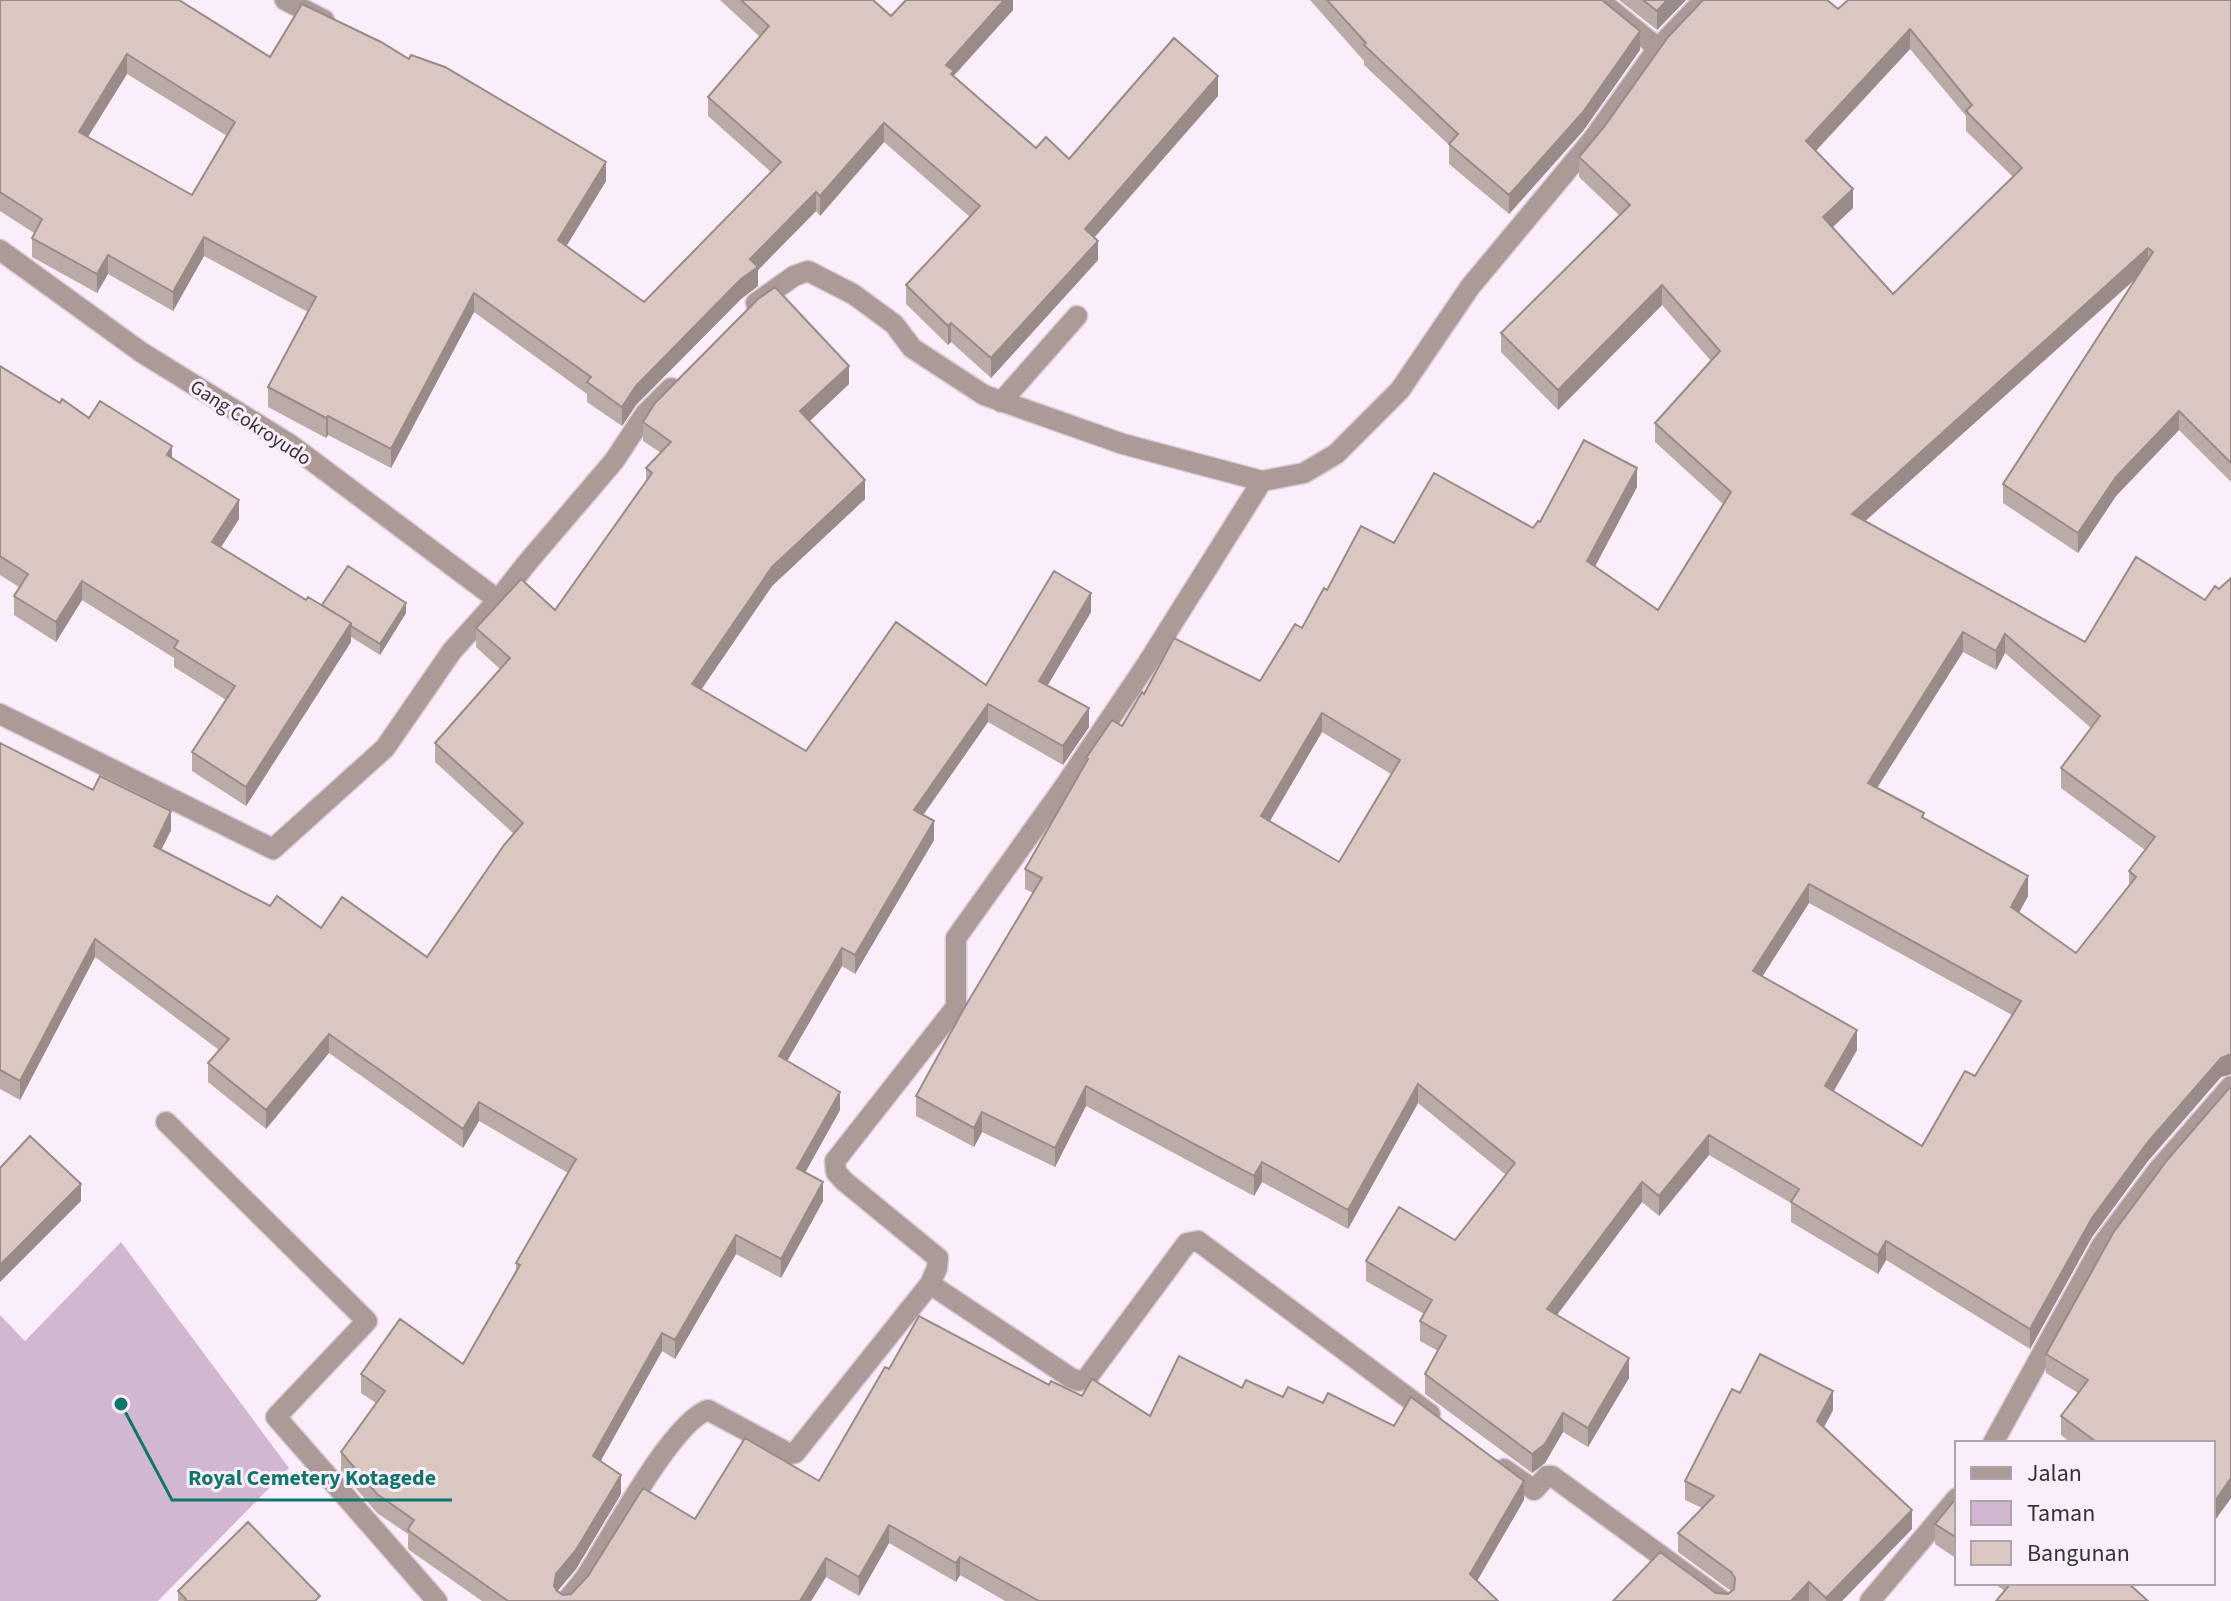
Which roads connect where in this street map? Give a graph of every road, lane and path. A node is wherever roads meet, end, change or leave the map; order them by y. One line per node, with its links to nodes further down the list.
1 (285, 0): 4 (street)
2 (1599, 0): 5 (street)
3 (1704, 0): 5 (street)
4 (342, 29)
5 (1658, 48): 11 (street)
6 (0, 250): 12 (street, Gang Cokroyudo)
7 (1077, 316): 10 (street)
8 (740, 318): 10 (street)
9 (687, 372): 12 (street)
10 (1001, 402): 11 (street)
11 (1262, 481): 16 (street)
12 (498, 600): 13 (street)
13 (0, 714)
14 (2231, 1086): 18 (street)
15 (166, 1122): 21 (street)
16 (930, 1284): 17 (street); 22 (street)
17 (1441, 1422)
18 (1994, 1441)
19 (1491, 1460): 23 (street)
20 (1955, 1500): 24 (street)
21 (437, 1601)
22 (566, 1601)
23 (1723, 1601)
24 (1870, 1601)

